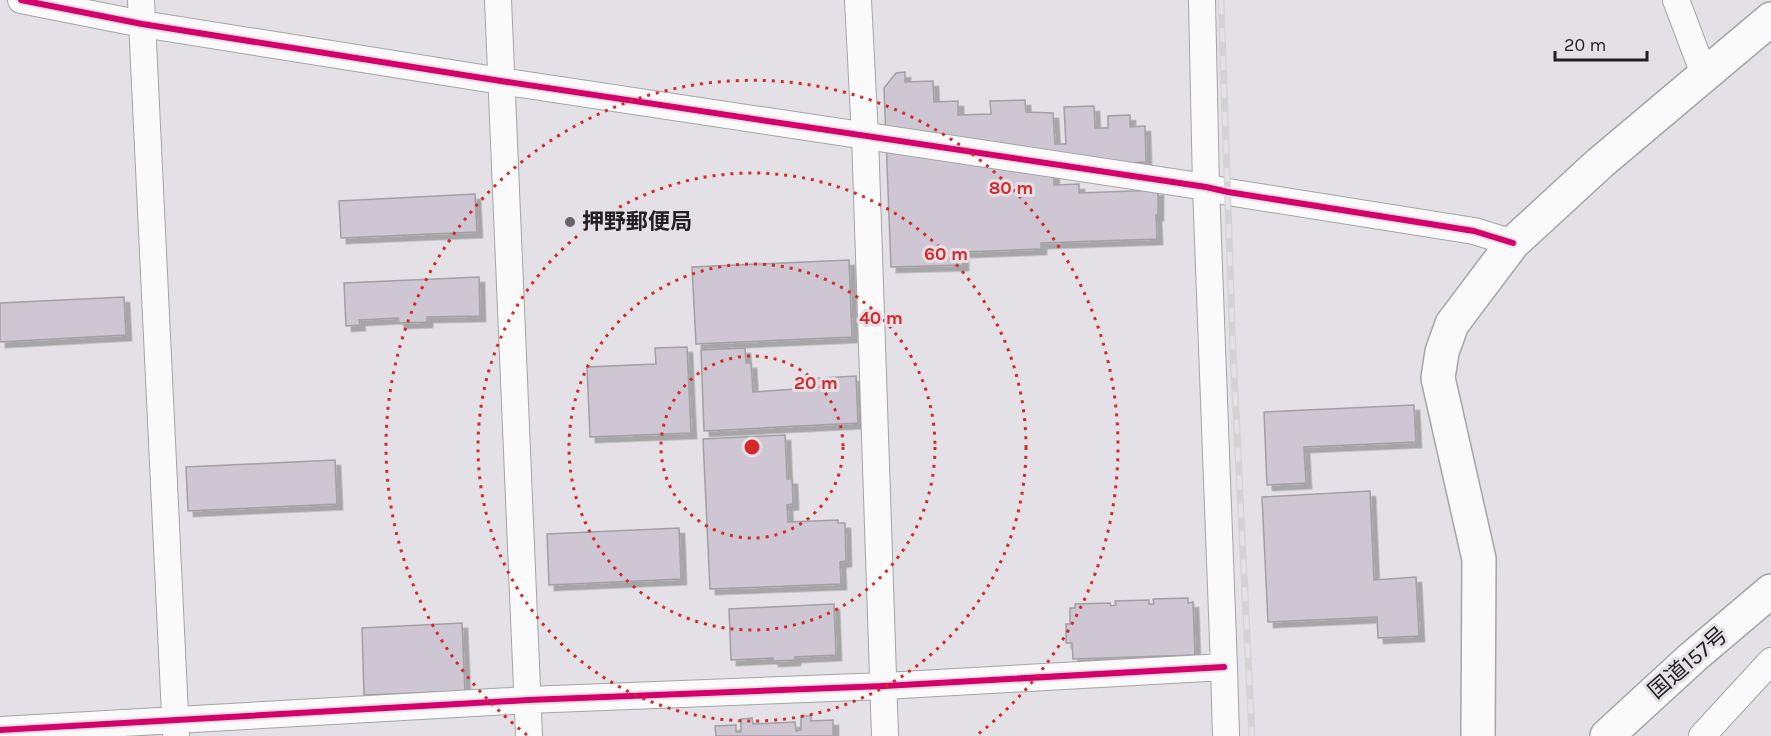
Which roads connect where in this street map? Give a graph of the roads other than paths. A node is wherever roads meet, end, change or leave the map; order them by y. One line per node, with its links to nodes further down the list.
1 (21, 0): 6 (street)
2 (498, 0): 9 (street)
3 (858, 0): 10 (street)
4 (1202, 0): 11 (street)
5 (1676, 0): 8 (street)
6 (142, 12): 9 (street); 18 (street)
7 (1771, 19): 8 (main road)
8 (1704, 75): 12 (main road)
9 (501, 81): 10 (street); 17 (street)
10 (865, 136): 11 (street); 16 (street)
11 (1206, 187): 12 (street); 15 (street)
12 (1513, 243): 23 (main road)
13 (1771, 591): 24 (main road, 国道157号)
14 (1771, 661): 25 (street)
15 (1224, 667): 16 (street); 22 (street)
16 (884, 686): 17 (street); 21 (street)
17 (528, 700): 18 (street); 20 (street)
18 (176, 728): 19 (street)
19 (0, 730)
20 (529, 736)
21 (885, 736)
22 (1226, 736)
23 (1478, 736)
24 (1607, 736)
25 (1702, 736)

